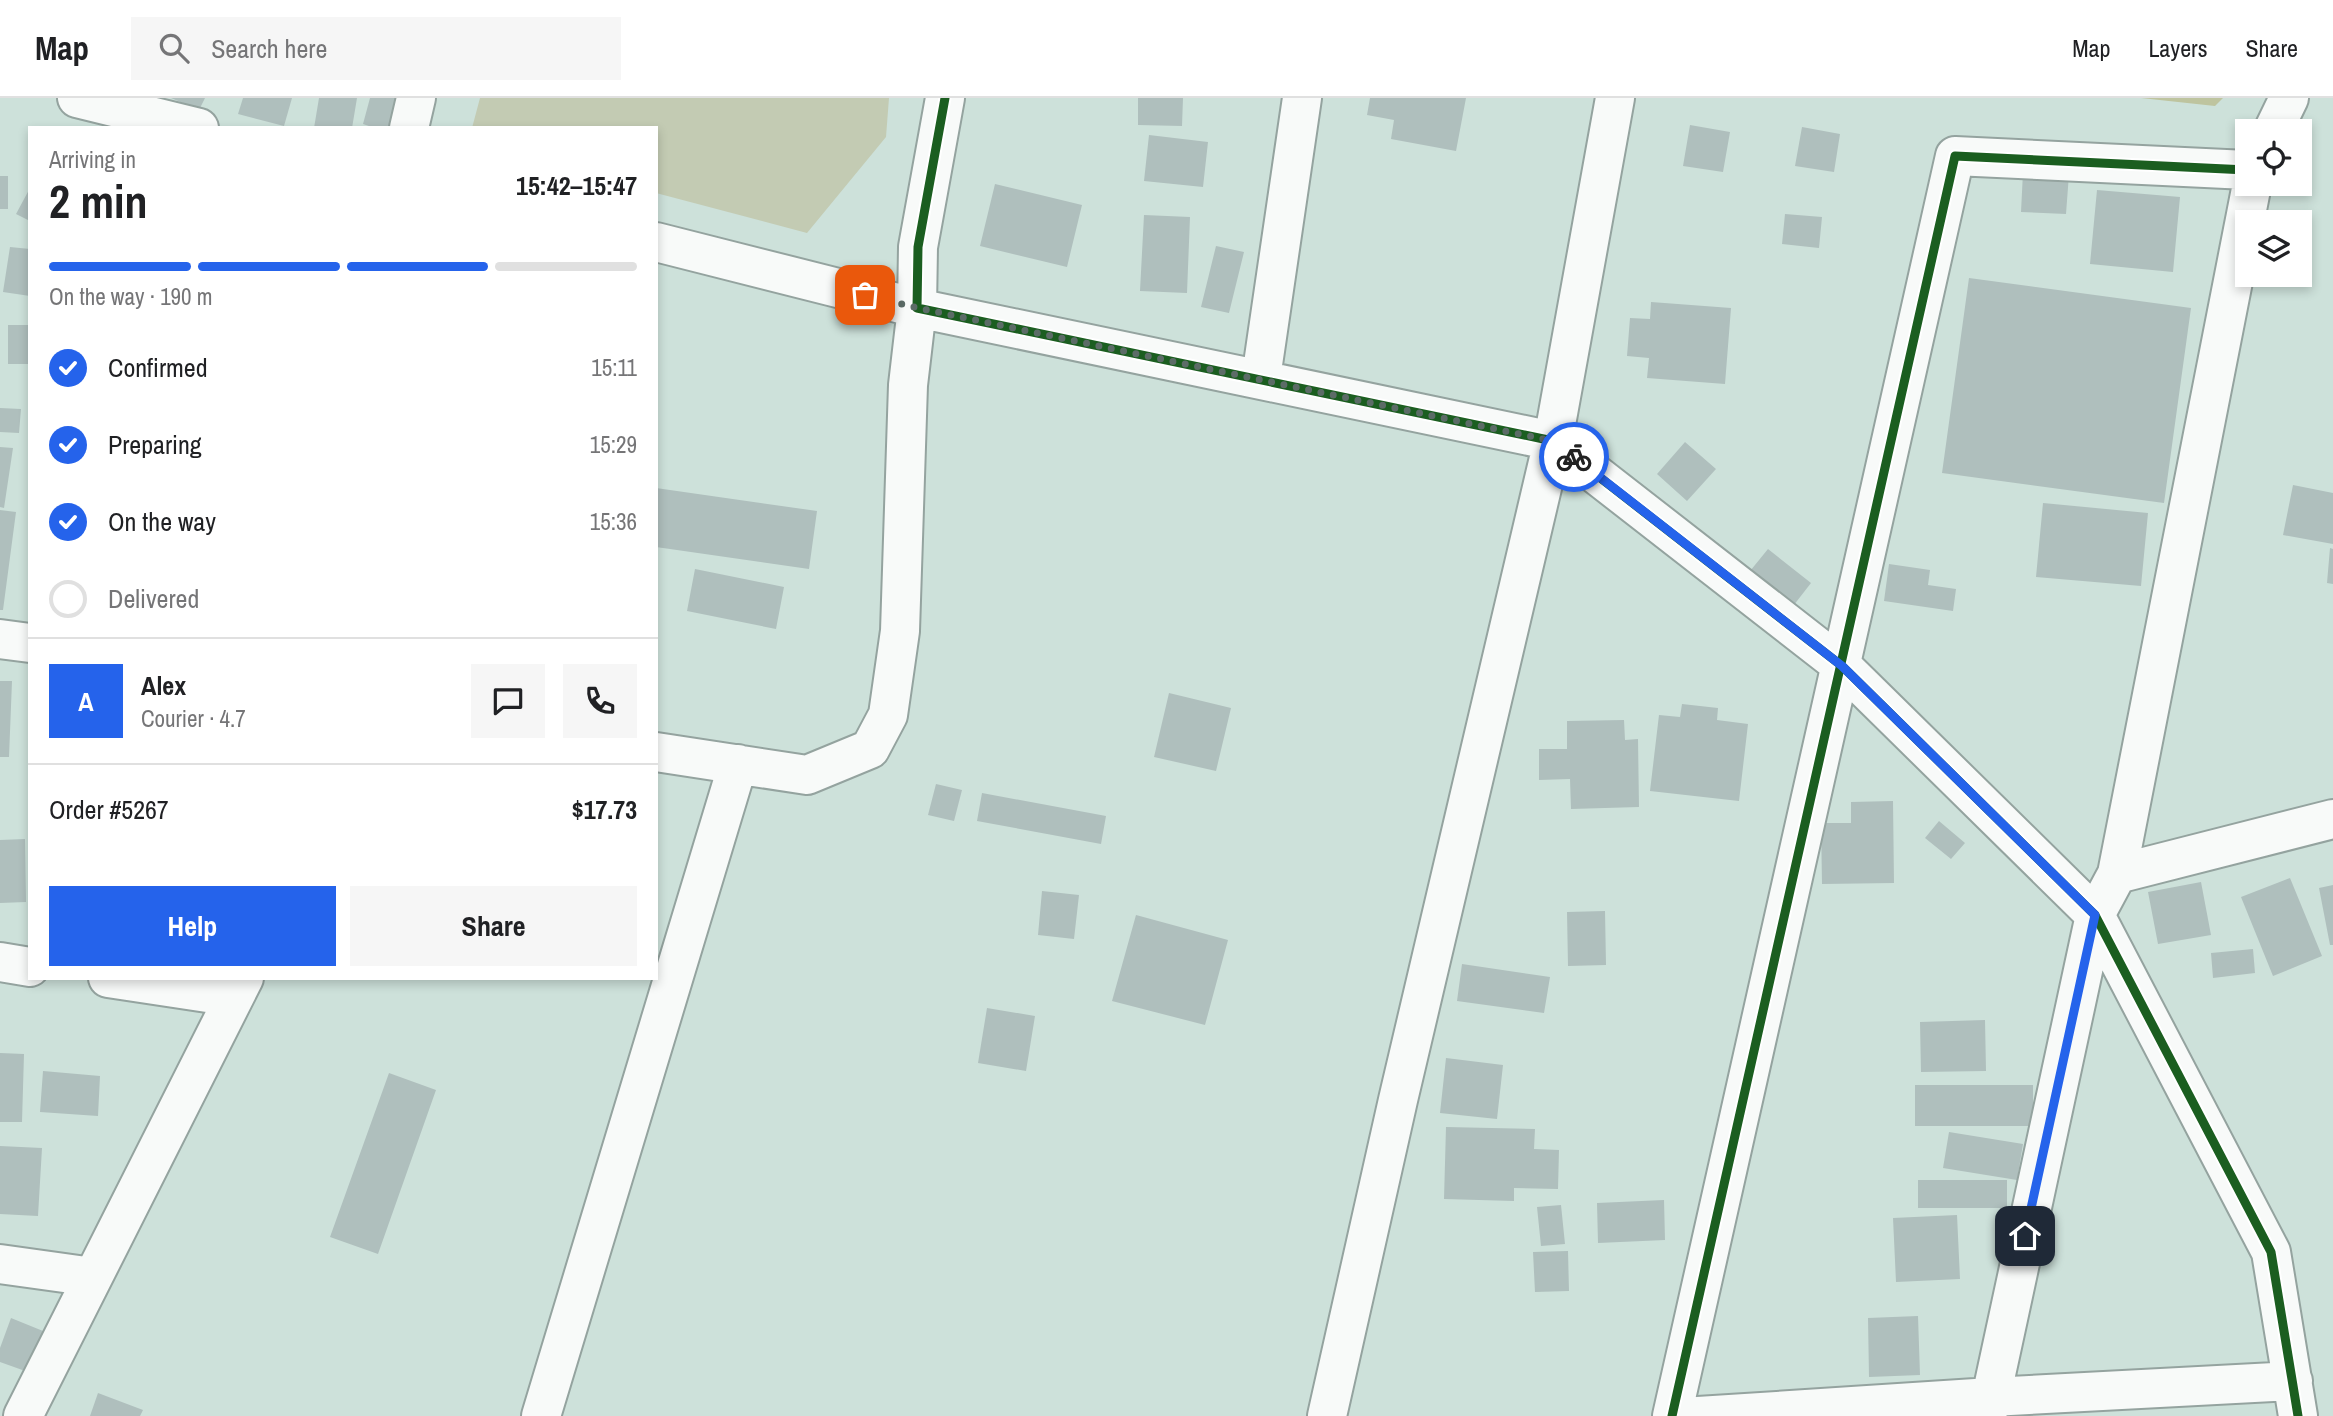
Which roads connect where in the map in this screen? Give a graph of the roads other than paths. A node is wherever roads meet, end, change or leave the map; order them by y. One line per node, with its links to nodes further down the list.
1 (77, 98): 7 (street)
2 (416, 98): 10 (street)
3 (945, 98): 14 (street)
4 (1302, 98): 15 (street)
5 (1615, 98): 16 (street)
6 (2289, 98): 8 (street)
7 (133, 105): 9 (street)
8 (2279, 119)
9 (193, 126)
10 (409, 126)
11 (2235, 169): 19 (street)
12 (2250, 196): 23 (street)
13 (658, 243): 14 (street)
14 (918, 308): 15 (street); 21 (street)
15 (1261, 378): 16 (street)
16 (1553, 441): 19 (street); 35 (street)
17 (0, 639): 18 (street)
18 (28, 643)
19 (1842, 666): 24 (street); 36 (street)
20 (658, 752): 21 (street)
21 (738, 764): 34 (street)
22 (2333, 819): 23 (street)
23 (2117, 874): 24 (street)
24 (2095, 915): 31 (street); 32 (street)
25 (0, 962): 26 (street)
26 (28, 967)
27 (134, 980): 28 (street)
28 (239, 988): 30 (street)
29 (0, 1264): 30 (street)
30 (93, 1277): 33 (street)
31 (2295, 1399): 32 (street)
32 (1989, 1406): 37 (street)
33 (23, 1416)
34 (541, 1416)
35 (1327, 1416)
36 (1672, 1416)
37 (1698, 1416)

